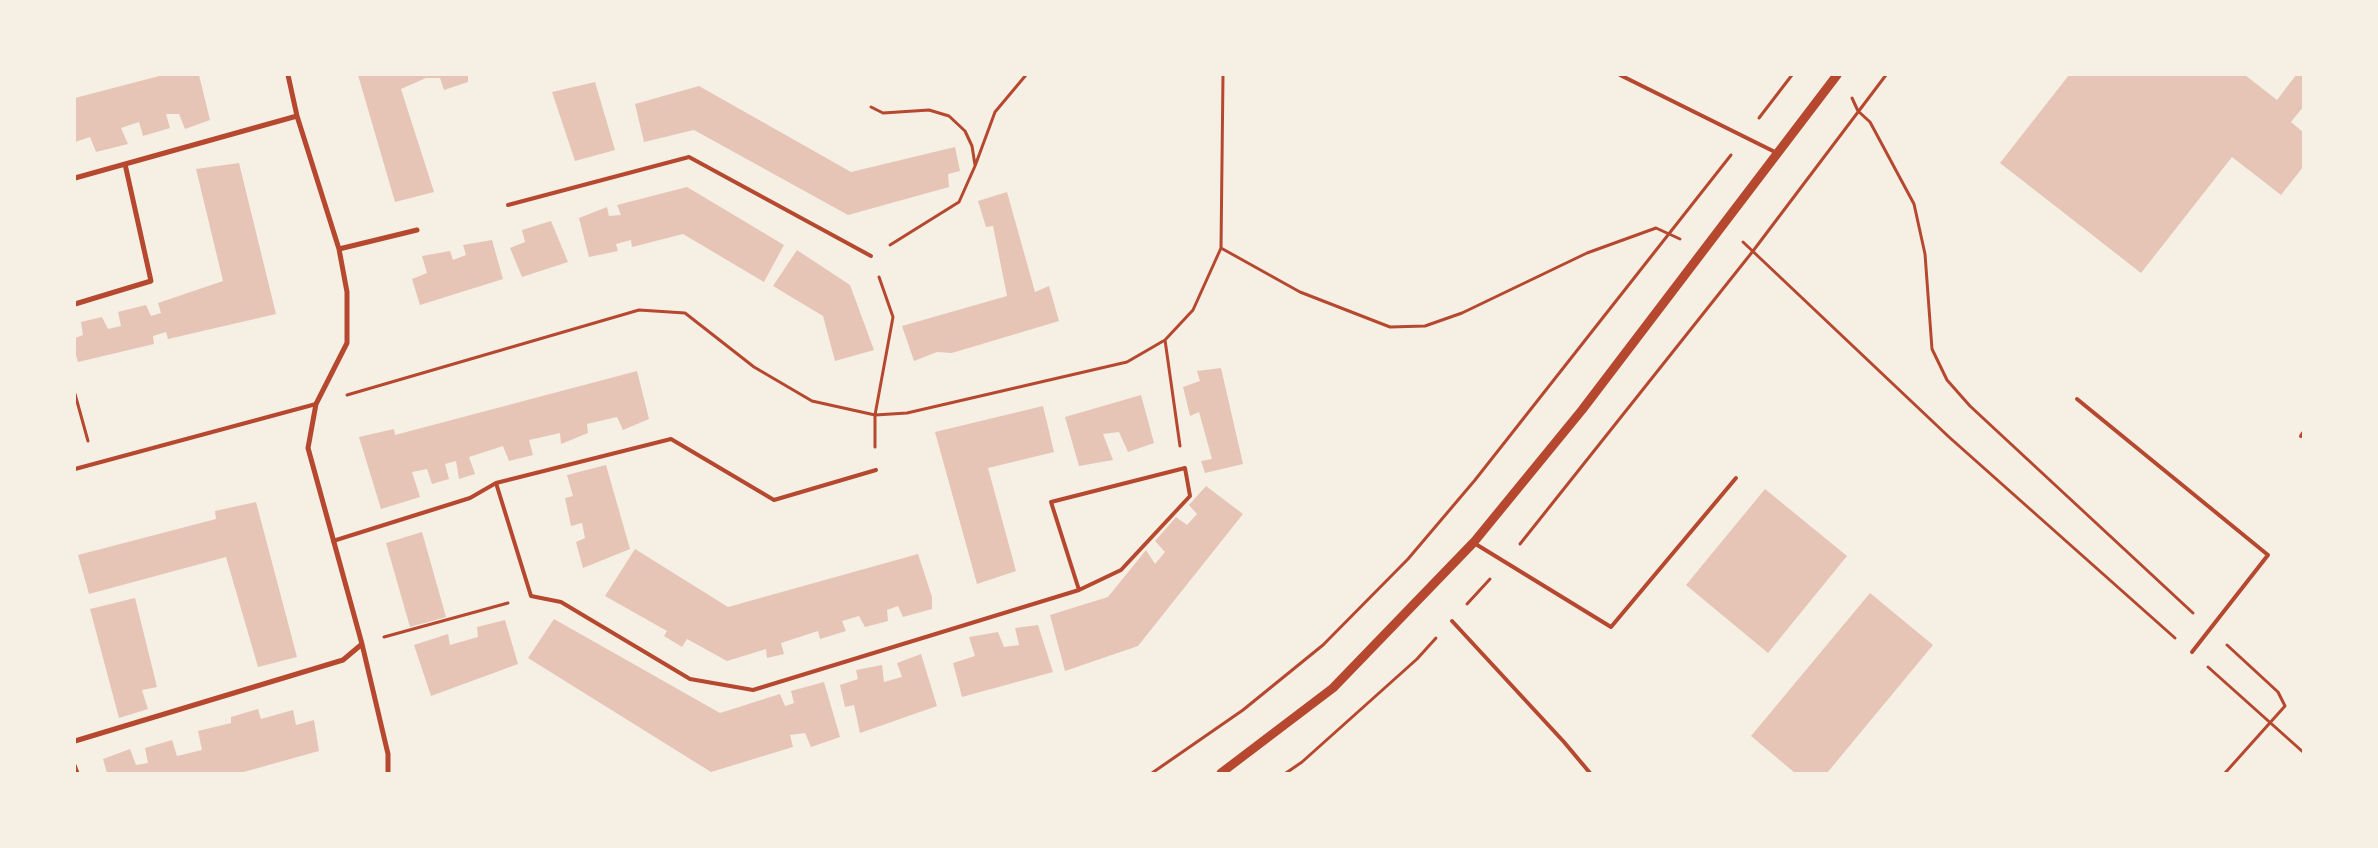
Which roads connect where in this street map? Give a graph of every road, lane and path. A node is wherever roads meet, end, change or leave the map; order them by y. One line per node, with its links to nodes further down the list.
1 (288, 75): 11 (street)
2 (1026, 75): 15 (path)
3 (1223, 75): 21 (path)
4 (1620, 75): 12 (lane)
5 (1792, 75): 12 (path)
6 (1837, 75): 13 (street)
7 (1886, 75): 10 (path)
8 (1851, 97): 10 (path)
9 (871, 107): 15 (path)
10 (1858, 111): 23 (path); 44 (path)
11 (297, 116): 14 (street); 22 (street)
12 (1745, 137): 13 (lane); 20 (path)
13 (1778, 154): 18 (street)
14 (125, 164): 16 (street); 26 (street)
15 (975, 166): 25 (path)
16 (75, 178)
17 (508, 205): 25 (lane)
18 (1724, 224): 23 (path); 24 (street)
19 (417, 230): 22 (street)
20 (1670, 233): 21 (path); 24 (path); 53 (path)
21 (1221, 248): 27 (path)
22 (339, 249): 30 (street)
23 (1753, 252): 40 (path); 46 (path)
24 (1701, 253): 39 (street)
25 (871, 256): 31 (path)
26 (75, 304)
27 (1164, 340): 31 (path); 33 (path)
28 (75, 394): 32 (path)
29 (2076, 399): 44 (lane)
30 (316, 404): 31 (path); 32 (lane); 38 (street)
31 (875, 415): 35 (path)
32 (94, 464): 34 (lane)
33 (1185, 468): 41 (lane); 41 (lane)
34 (75, 469)
35 (876, 470): 37 (lane)
36 (1736, 478): 40 (lane)
37 (496, 483): 38 (lane); 42 (lane)
38 (333, 541): 45 (street)
39 (1474, 542): 40 (lane); 54 (street)
40 (1506, 562): 43 (path)
41 (1079, 590): 42 (lane)
42 (531, 596): 45 (path)
43 (1452, 621): 55 (path); 56 (lane)
44 (2210, 629): 46 (lane); 47 (path)
45 (362, 644): 48 (street); 52 (street)
46 (2192, 652): 47 (path)
47 (2270, 722): 49 (path); 57 (path)
48 (75, 741)
49 (2303, 752)
50 (75, 765): 51 (path)
51 (78, 773)
52 (388, 773)
53 (1152, 773)
54 (1222, 773)
55 (1286, 773)
56 (1590, 773)
57 (2225, 773)

